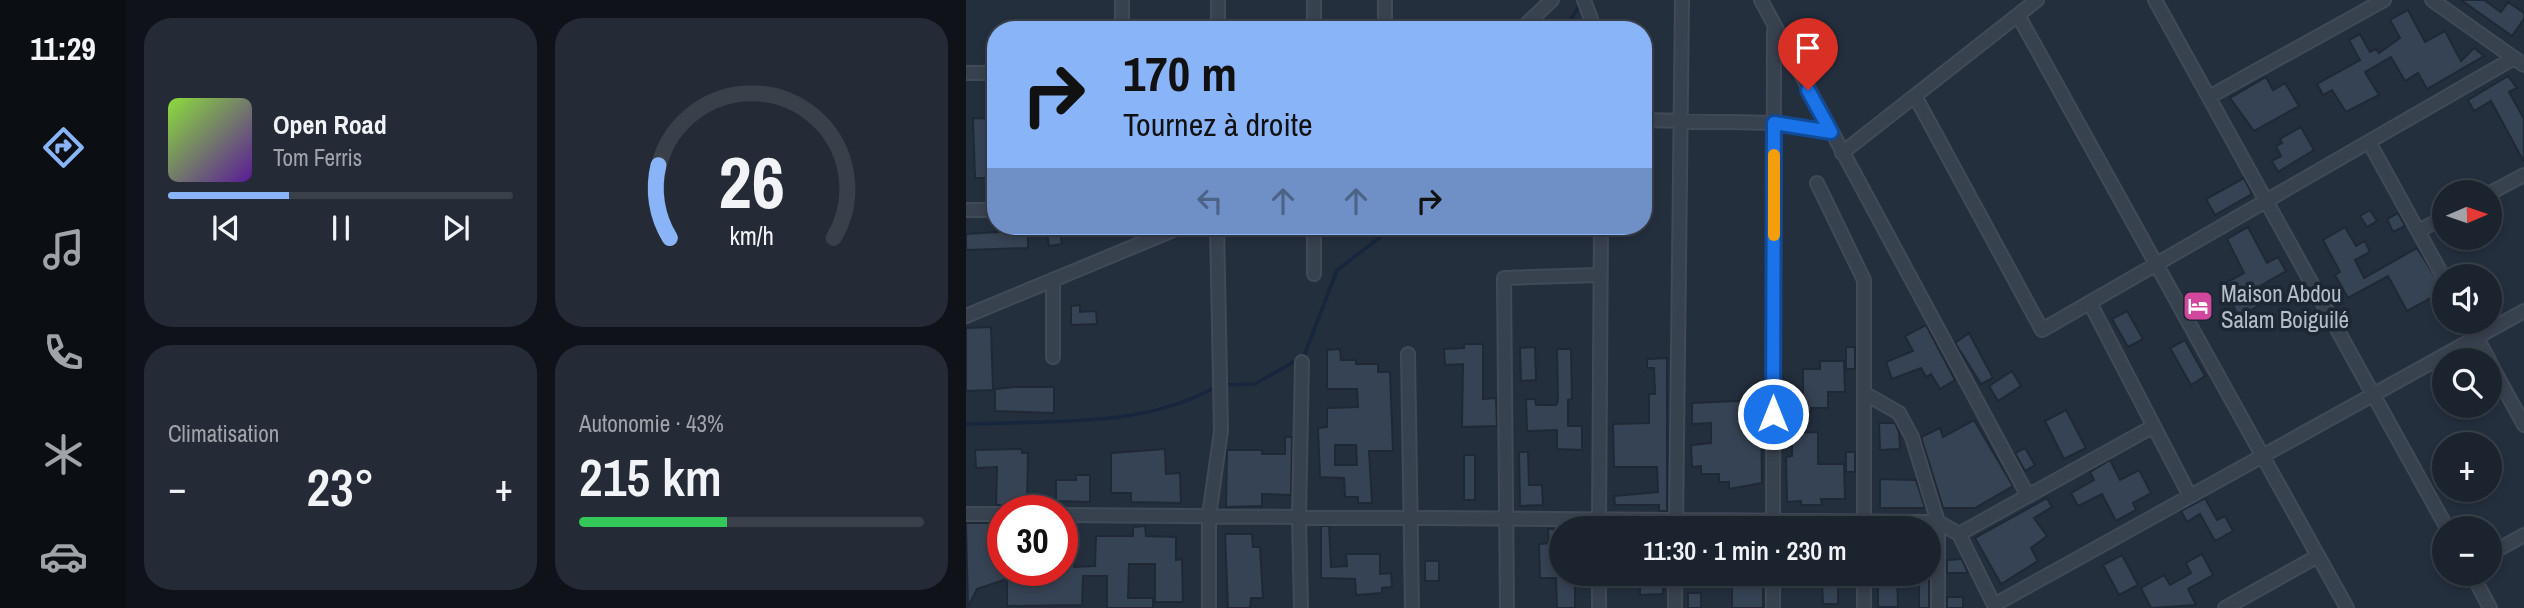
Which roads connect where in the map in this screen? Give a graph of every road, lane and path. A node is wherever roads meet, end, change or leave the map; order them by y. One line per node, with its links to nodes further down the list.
1 (1122, 0): 14 (street)
2 (1218, 0): 15 (street)
3 (1314, 0): 16 (street)
4 (1385, 0): 17 (street)
5 (1552, 0): 18 (street)
6 (1584, 0): 19 (street)
7 (1682, 0): 27 (street)
8 (1761, 0): 20 (street)
9 (2037, 0): 13 (street)
10 (2155, 0): 25 (street)
11 (2384, 0): 25 (street)
12 (2440, 2): 21 (street)
13 (2018, 15): 24 (street); 44 (street)
14 (1122, 21)
15 (1218, 21)
16 (1314, 21)
17 (1385, 21)
18 (1530, 21)
19 (1592, 21)
20 (1774, 27): 28 (street); 29 (street)
21 (2519, 61): 30 (street)
22 (966, 73): 23 (street)
23 (987, 73)
24 (1914, 96): 31 (street); 49 (street)
25 (2208, 97): 35 (street)
26 (1652, 120): 27 (street)
27 (1681, 122): 28 (street); 71 (street)
28 (1774, 123): 29 (street); 72 (street)
29 (1831, 132): 31 (street)
30 (2369, 142): 35 (street); 39 (street)
31 (1842, 153): 64 (street)
32 (2524, 175): 34 (street)
33 (1817, 183): 59 (street)
34 (2502, 187)
35 (2266, 201): 44 (street); 60 (street)
36 (966, 210): 37 (street)
37 (987, 210)
38 (2432, 224): 39 (street)
39 (2418, 231): 45 (street)
40 (1161, 235): 48 (street)
41 (1217, 235): 69 (street)
42 (1314, 235): 46 (street)
43 (1601, 235): 47 (street)
44 (2157, 264): 49 (street); 63 (street)
45 (2436, 264)
46 (1314, 274)
47 (1599, 275): 70 (street); 78 (street)
48 (1053, 280): 51 (street); 56 (street)
49 (2090, 303): 62 (street)
50 (2524, 311): 53 (street)
51 (966, 316)
52 (2474, 334): 53 (street)
53 (2476, 337): 54 (street); 60 (street)
54 (2482, 348)
55 (1408, 354): 77 (street)
56 (1053, 357)
57 (1302, 362): 76 (street)
58 (2502, 385): 61 (street)
59 (1864, 393): 73 (street); 74 (street)
60 (2373, 395): 63 (street); 75 (street)
61 (2524, 425)
62 (2154, 426): 64 (street); 65 (street)
63 (2262, 456): 65 (street); 84 (street)
64 (2028, 496): 81 (street)
65 (2190, 496): 81 (street)
66 (966, 514): 67 (street)
67 (987, 514)
68 (1078, 515): 69 (street)
69 (1209, 516): 76 (street); 92 (street)
70 (1599, 516)
71 (1676, 516)
72 (1773, 516)
73 (1864, 516)
74 (1936, 516)
75 (2439, 516)
76 (1299, 517): 77 (street); 93 (street)
77 (1412, 517): 78 (street); 94 (street)
78 (1506, 518): 79 (street); 95 (street)
79 (1549, 521)
80 (1941, 524): 81 (street)
81 (1959, 534)
82 (2524, 536): 83 (street)
83 (2502, 548)
84 (2318, 556): 101 (street); 102 (street)
85 (1599, 586): 96 (street)
86 (1675, 586): 97 (street)
87 (1773, 586): 98 (street)
88 (1864, 586): 99 (street)
89 (1938, 586): 100 (street)
90 (2476, 586): 91 (street)
91 (2484, 606)
92 (1209, 608)
93 (1301, 608)
94 (1412, 608)
95 (1507, 608)
96 (1599, 608)
97 (1675, 608)
98 (1773, 608)
99 (1864, 608)
100 (1938, 608)
101 (2225, 608)
102 (2347, 608)

